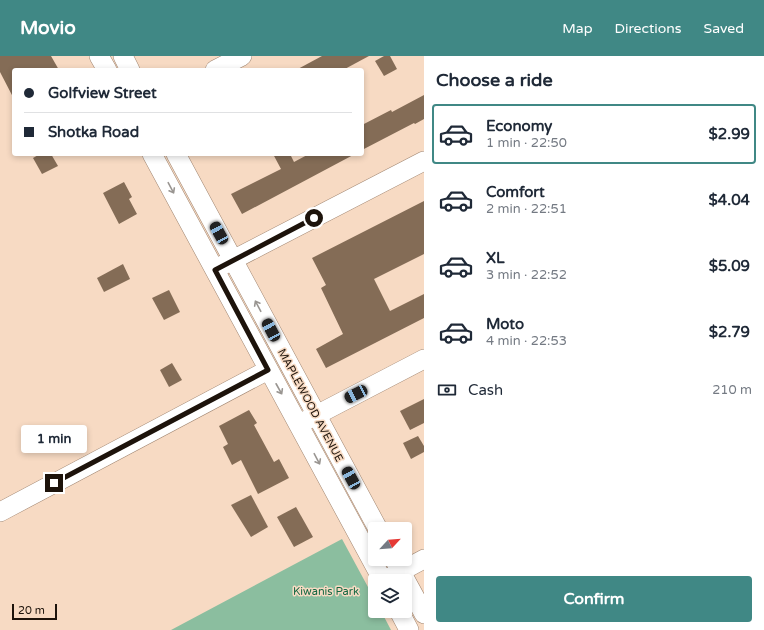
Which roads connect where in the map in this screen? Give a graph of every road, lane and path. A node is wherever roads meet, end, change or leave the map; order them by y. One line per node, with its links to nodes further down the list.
1 (99, 56): 4 (street)
2 (123, 56): 5 (street)
3 (242, 56): 6 (street)
4 (106, 68)
5 (129, 68)
6 (219, 68)
7 (153, 156): 11 (street, MAPLEWOOD AVENUE, one-way to 11)
8 (177, 156): 10 (street, MAPLEWOOD AVENUE)
9 (424, 161): 10 (street)
10 (233, 260): 11 (street); 14 (street, MAPLEWOOD AVENUE, one-way to 10)
11 (215, 270): 13 (street, MAPLEWOOD AVENUE)
12 (424, 359): 14 (street)
13 (268, 370): 15 (street, MAPLEWOOD AVENUE, one-way to 15); 16 (street)
14 (316, 415): 15 (street); 17 (street, MAPLEWOOD AVENUE)
15 (298, 425): 22 (street, MAPLEWOOD AVENUE, one-way to 22)
16 (0, 512)
17 (374, 522)
18 (424, 559): 19 (street)
19 (412, 562)
20 (397, 566): 23 (street)
21 (399, 566): 24 (street)
22 (379, 574)
23 (390, 574)
24 (424, 614)
25 (403, 618): 26 (street)
26 (409, 630)

